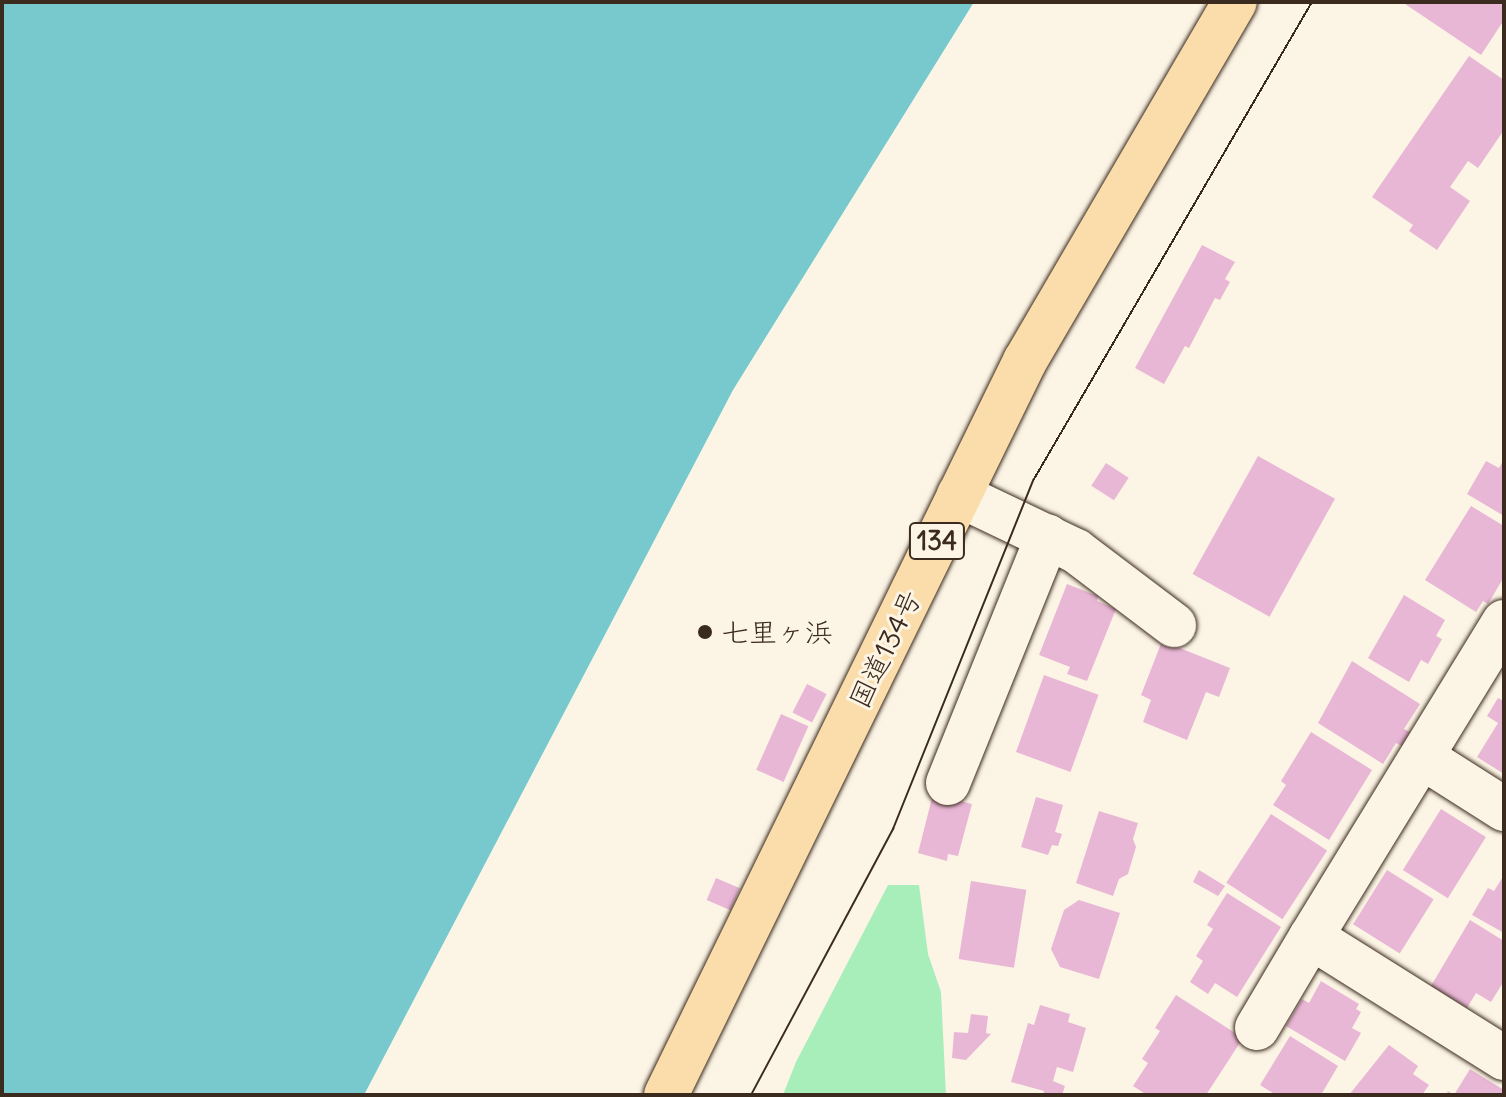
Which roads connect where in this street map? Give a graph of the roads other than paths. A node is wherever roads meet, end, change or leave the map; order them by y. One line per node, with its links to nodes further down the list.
1 (1235, 2): 2 (highway, 国道134号 / 134)
2 (959, 495): 3 (street); 12 (highway, 国道134号 / 134)
3 (1048, 536): 5 (street); 7 (street)
4 (1504, 622): 6 (street)
5 (1174, 625)
6 (1422, 757): 8 (street); 9 (street)
7 (948, 783)
8 (1504, 809)
9 (1311, 937): 10 (street); 11 (street)
10 (1257, 1028)
11 (1504, 1058)
12 (666, 1095)

